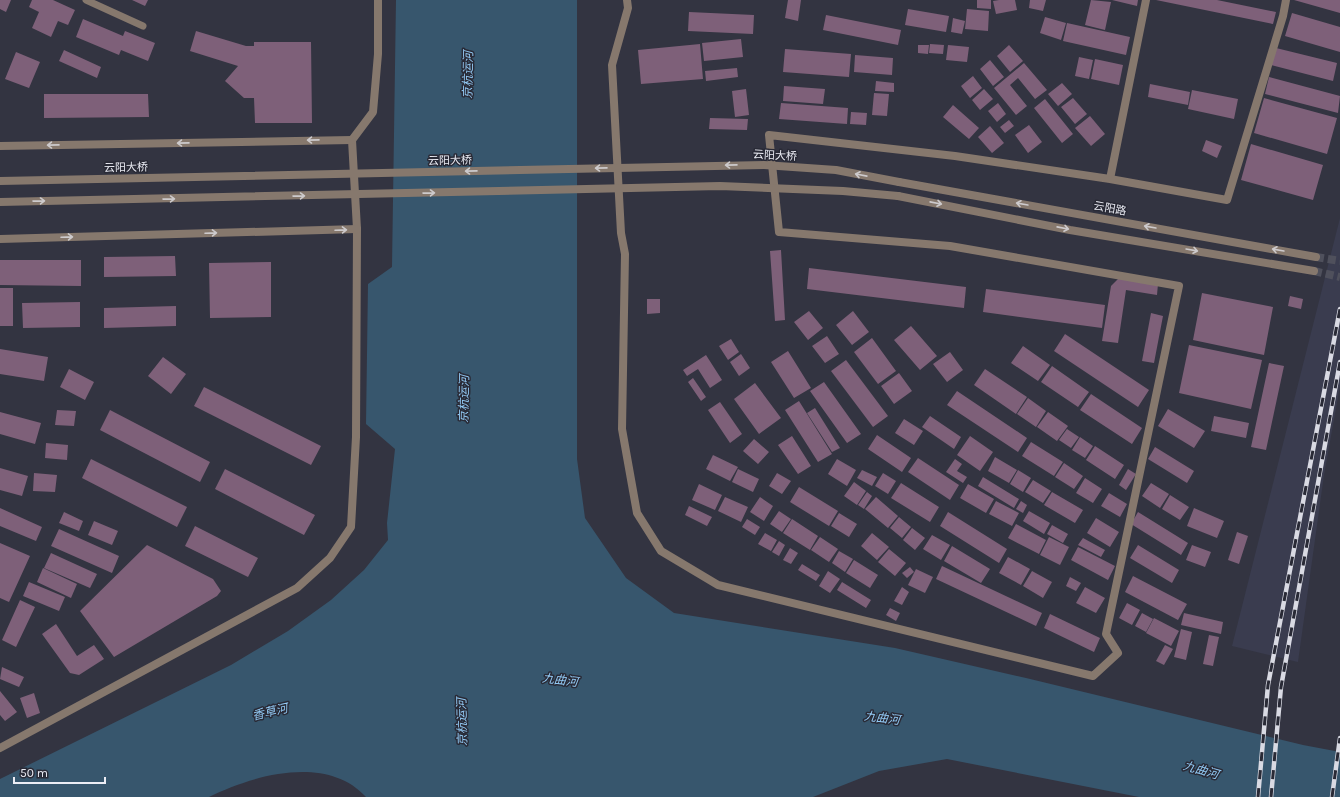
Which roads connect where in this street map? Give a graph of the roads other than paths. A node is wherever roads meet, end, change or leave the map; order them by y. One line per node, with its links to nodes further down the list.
1 (86, 0): 6 (lane)
2 (378, 0): 7 (street)
3 (628, 0): 9 (street)
4 (1146, 0): 9 (street)
5 (1286, 0): 9 (street)
6 (143, 26)
7 (352, 140): 8 (street, one-way to 8); 13 (street)
8 (0, 146)
9 (1110, 179)
10 (0, 181): 11 (street, 云阳大桥, one-way to 10, bridge)
11 (899, 182): 15 (street, 云阳路, one-way to 11)
12 (0, 202): 16 (street, one-way to 16, bridge)
13 (357, 229): 14 (street, one-way to 13); 17 (street)
14 (0, 239)
15 (1316, 257)
16 (1314, 271)
17 (0, 748)

